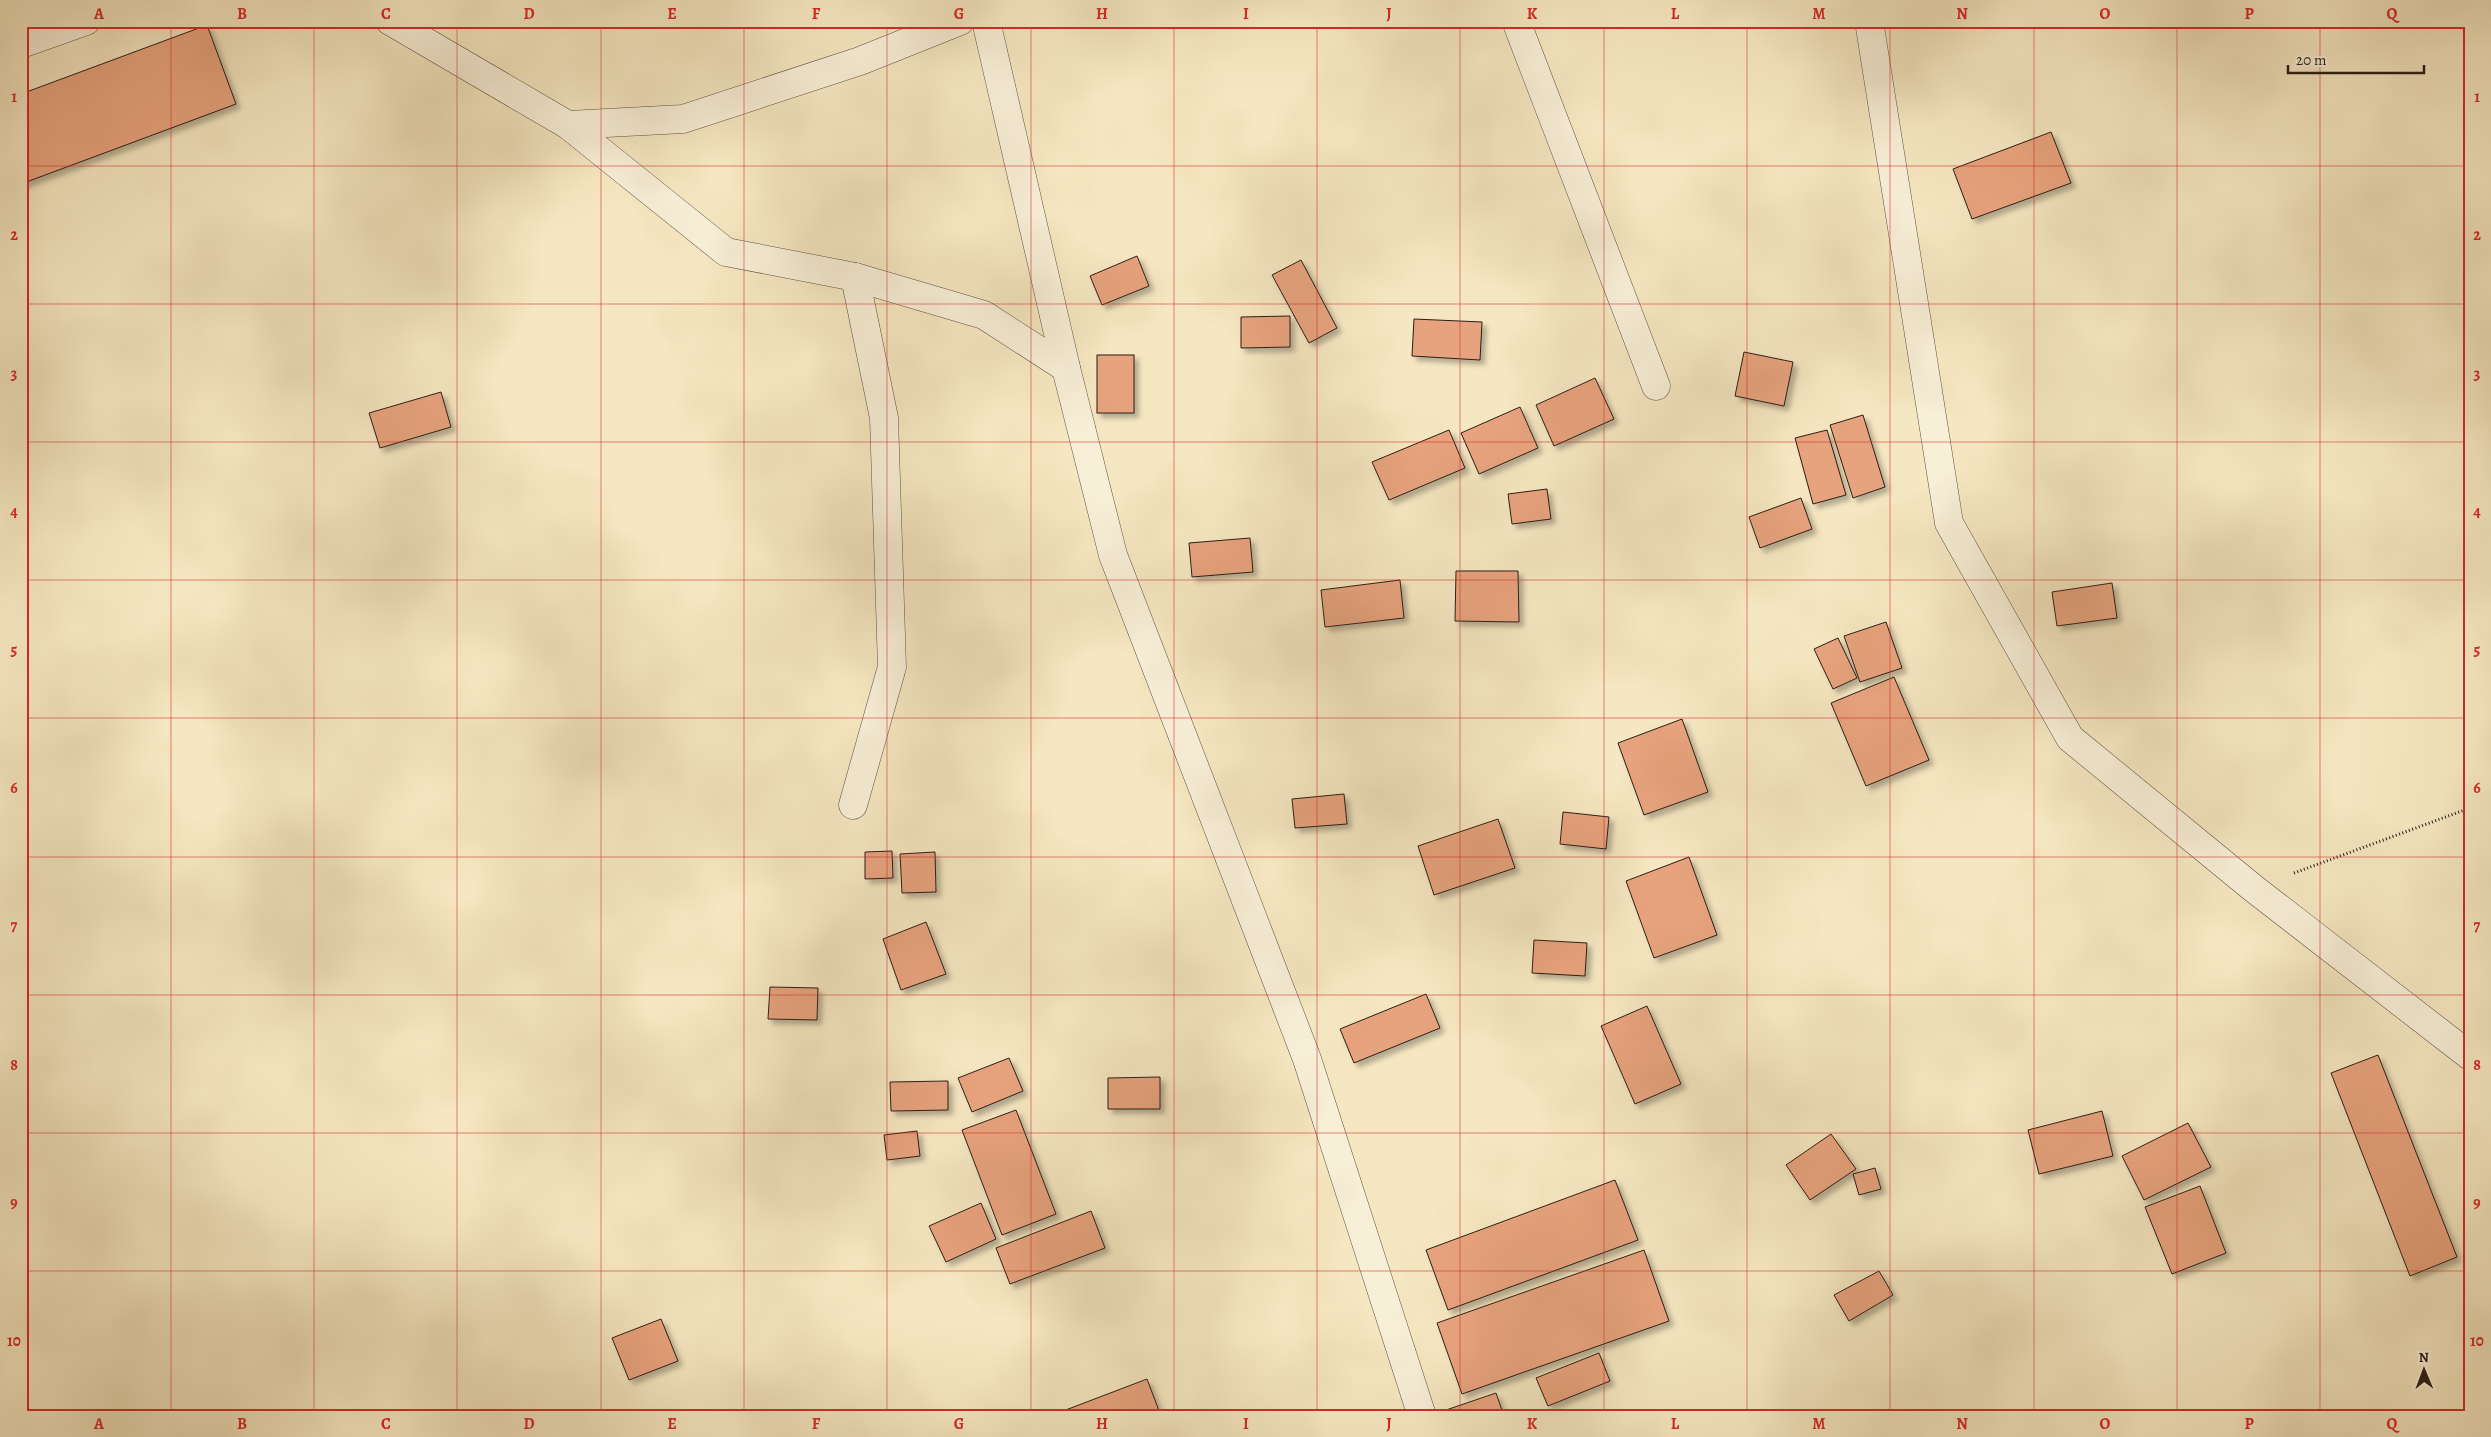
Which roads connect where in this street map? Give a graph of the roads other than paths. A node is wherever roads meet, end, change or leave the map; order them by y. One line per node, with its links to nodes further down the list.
1 (86, 21): 7 (street)
2 (390, 21): 8 (street)
3 (960, 21): 8 (street)
4 (986, 21): 10 (street)
5 (1516, 21): 11 (street)
6 (1869, 21): 13 (street)
7 (21, 44)
8 (568, 125): 9 (street)
9 (855, 277): 10 (street); 12 (street)
10 (1066, 368): 14 (street)
11 (1656, 386)
12 (852, 805)
13 (2470, 1056)
14 (1422, 1416)

